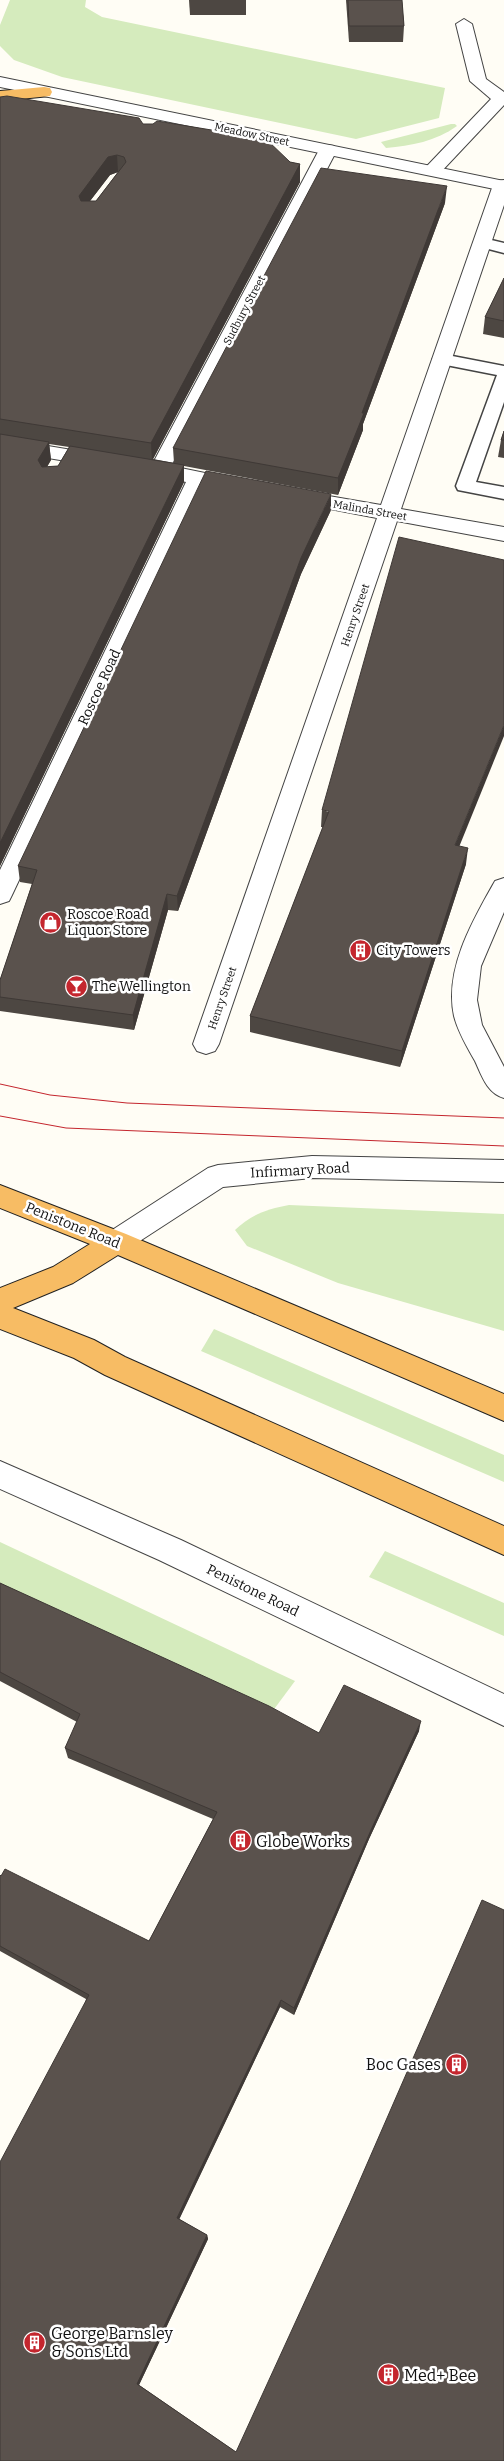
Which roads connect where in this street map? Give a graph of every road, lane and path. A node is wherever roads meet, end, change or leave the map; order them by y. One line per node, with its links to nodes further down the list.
1 (464, 24): 5 (street)
2 (0, 82): 3 (street, Meadow Street)
3 (44, 92): 4 (highway); 6 (street, Meadow Street)
4 (0, 96)
5 (503, 98): 9 (street)
6 (164, 116): 7 (lane); 8 (street, Meadow Street)
7 (154, 130)
8 (328, 150): 9 (street, Meadow Street); 17 (street, Sudbury Street)
9 (433, 170): 10 (street, Meadow Street)
10 (503, 185): 11 (street, Henry Street)
11 (483, 244): 12 (lane); 13 (street, Henry Street)
12 (504, 248)
13 (442, 359): 14 (lane); 20 (street, Henry Street)
14 (504, 371)
15 (504, 377): 19 (lane)
16 (0, 444): 17 (street, Malinda Street)
17 (159, 470): 18 (street, Malinda Street)
18 (198, 479): 20 (street, Malinda Street); 23 (street, Roscoe Road)
19 (504, 493)
20 (391, 513): 21 (street, Malinda Street); 24 (street, Henry Street)
21 (504, 534)
22 (504, 887): 25 (street)
23 (0, 895)
24 (206, 1044)
25 (504, 1088)
26 (504, 1171): 28 (street, Infirmary Road)
27 (0, 1196): 28 (highway, Penistone Road)
28 (116, 1242): 29 (highway); 31 (highway, Penistone Road)
29 (0, 1300)
30 (0, 1316): 33 (highway)
31 (504, 1408)
32 (0, 1475): 34 (street, Penistone Road)
33 (504, 1541)
34 (504, 1710)

